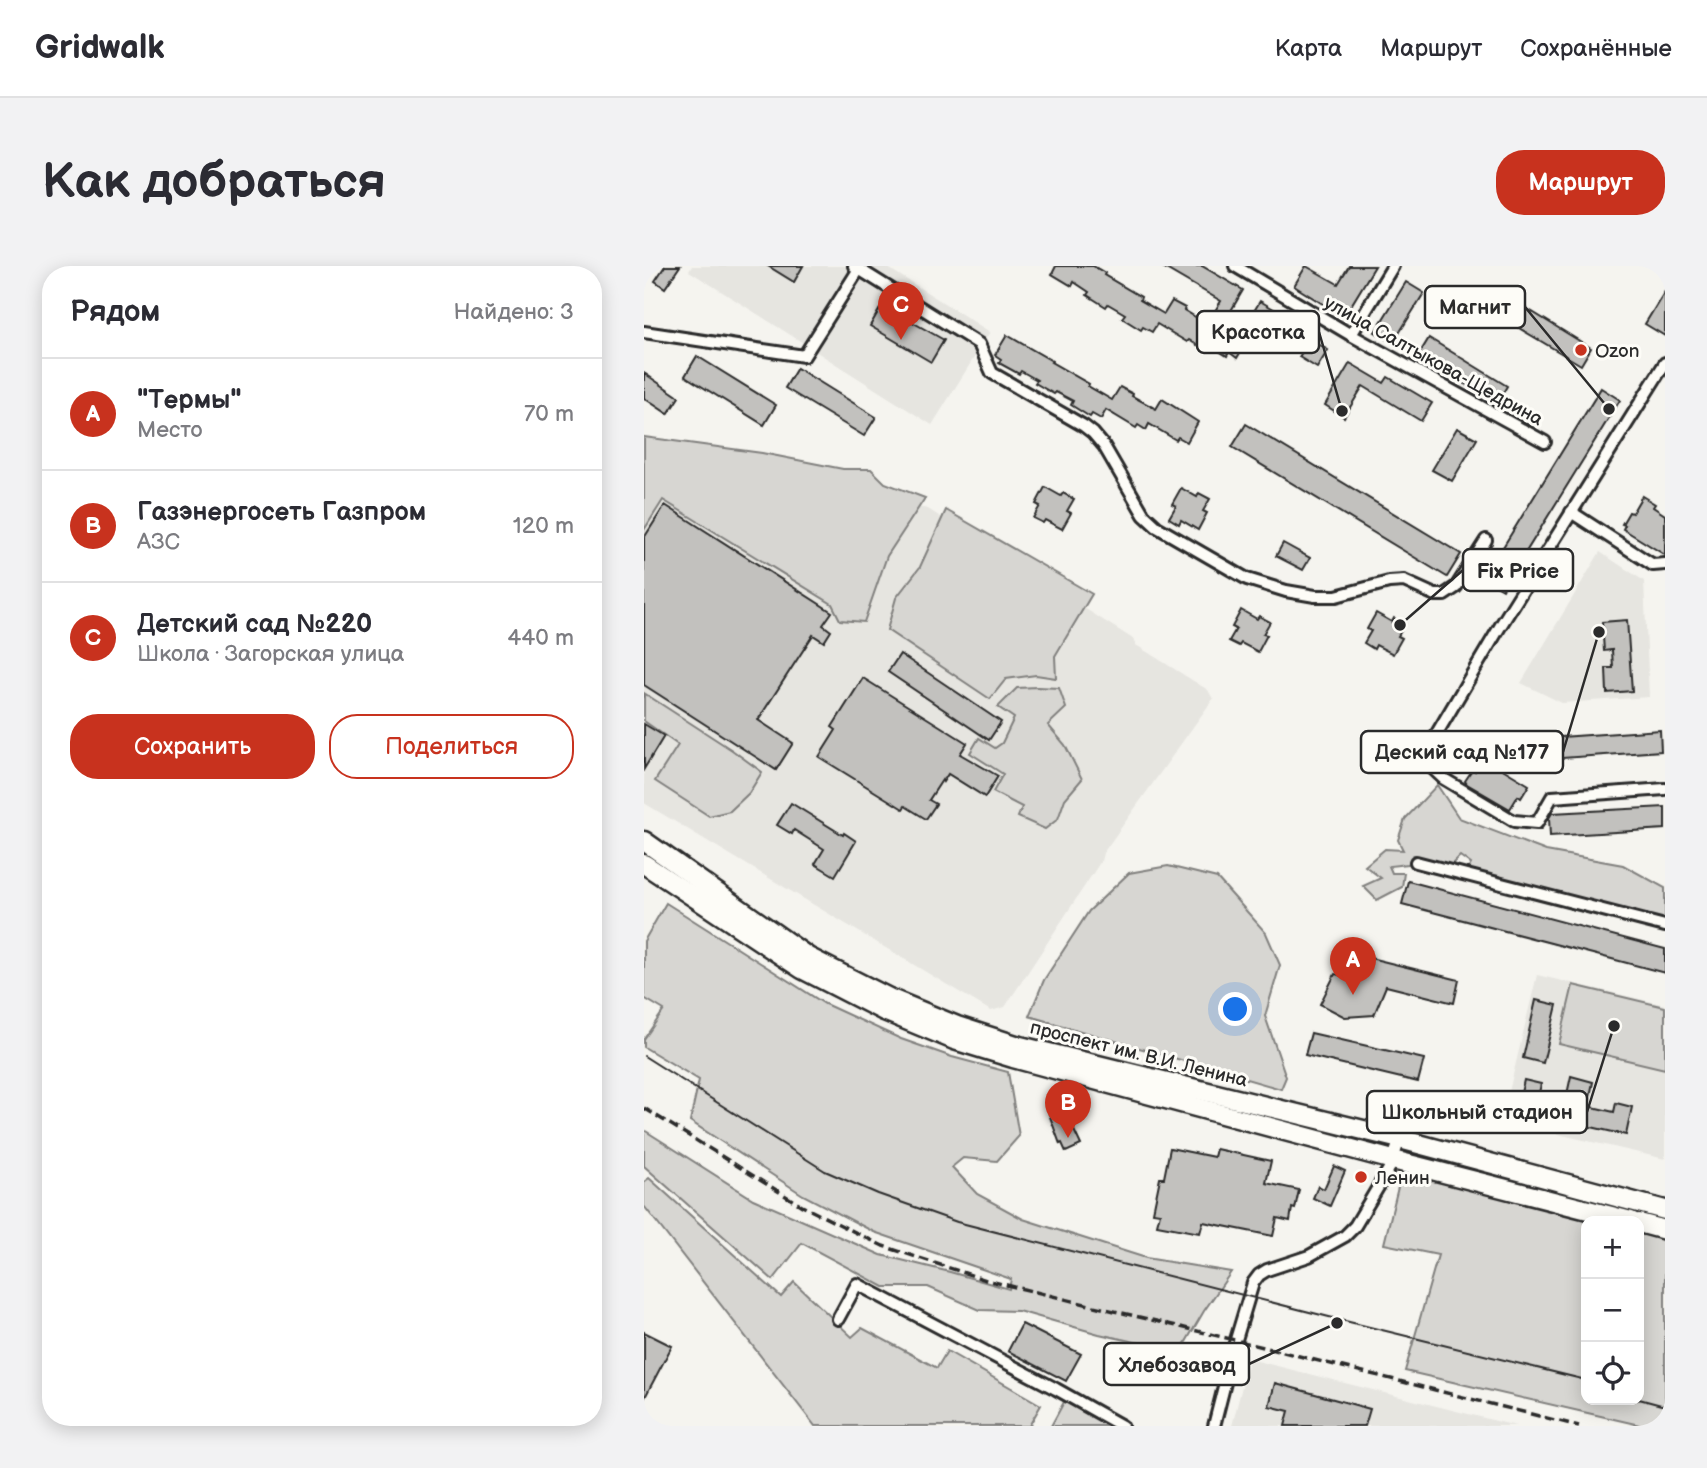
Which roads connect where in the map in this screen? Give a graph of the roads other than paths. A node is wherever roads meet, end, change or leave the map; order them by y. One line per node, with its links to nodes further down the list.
1 (1235, 266): 5 (street, улица Салтыкова-Щедрина)
2 (1393, 266): 5 (street)
3 (857, 268): 4 (street); 9 (street)
4 (644, 332)
5 (1351, 335): 7 (street, улица Салтыкова-Щедрина)
6 (1665, 363): 8 (street)
7 (1545, 442)
8 (1571, 512): 10 (street); 11 (street)
9 (1486, 540)
10 (1665, 564)
11 (1665, 789)
12 (644, 841): 16 (main road, проспект им. В.И. Ленина)
13 (1416, 862): 15 (street)
14 (644, 864): 17 (main road, проспект им. В.И. Ленина)
15 (1665, 926)
16 (1400, 1139): 17 (street); 18 (main road, проспект им. В.И. Ленина)
17 (1393, 1160): 19 (main road, проспект им. В.И. Ленина); 24 (street)
18 (1665, 1210)
19 (1611, 1216)
20 (1644, 1224): 21 (main road)
21 (1665, 1230)
22 (838, 1320): 23 (street)
23 (1122, 1426)
24 (1214, 1426)

